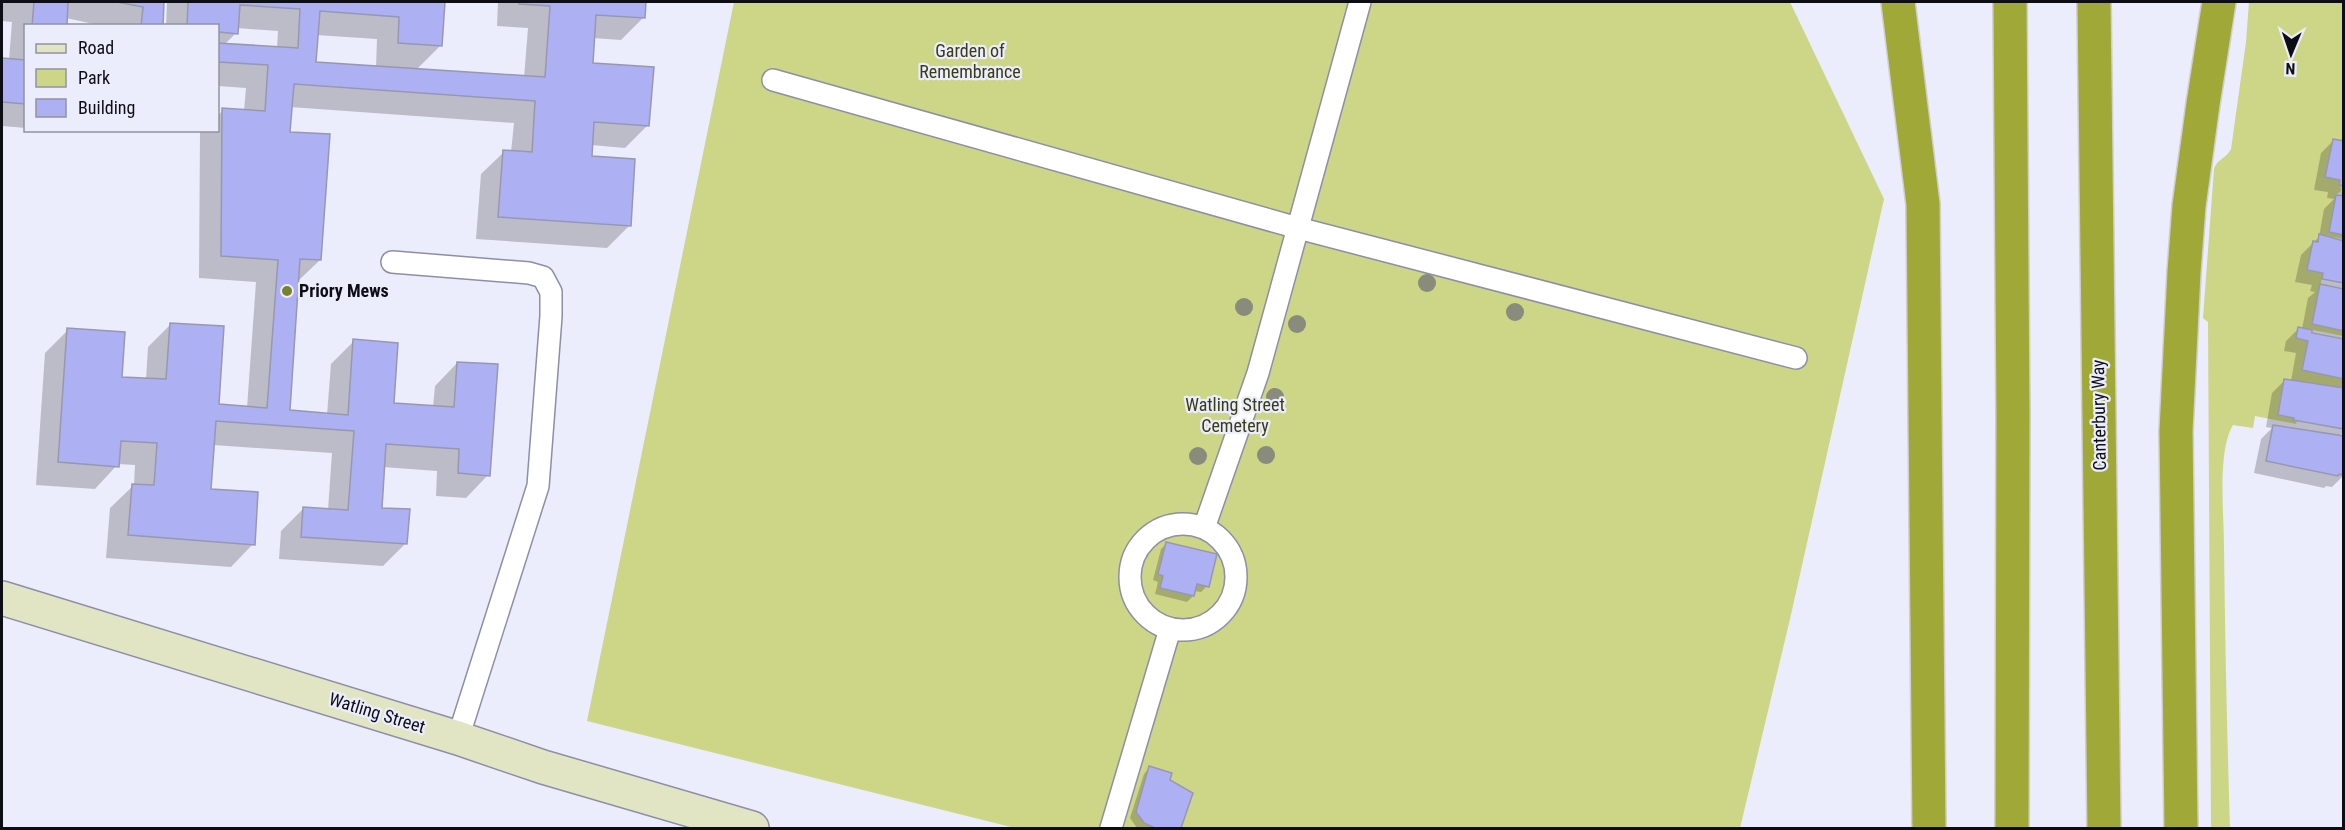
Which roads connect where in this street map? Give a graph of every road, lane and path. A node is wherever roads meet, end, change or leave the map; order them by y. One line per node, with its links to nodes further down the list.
1 (1360, 2): 7 (lane)
2 (1898, 2): 16 (highway)
3 (2010, 2): 17 (highway)
4 (2094, 2): 18 (highway, Canterbury Way)
5 (2219, 2): 19 (highway)
6 (773, 80): 7 (lane)
7 (1298, 228): 9 (lane); 10 (lane)
8 (392, 262): 13 (lane)
9 (1796, 358)
10 (1204, 528): 12 (lane); 12 (lane)
11 (2, 598): 13 (main road, Watling Street)
12 (1170, 629): 15 (lane)
13 (458, 738): 14 (main road, Watling Street)
14 (752, 828)
15 (1111, 828)
16 (1929, 828)
17 (2012, 828)
18 (2104, 828)
19 (2181, 828)

